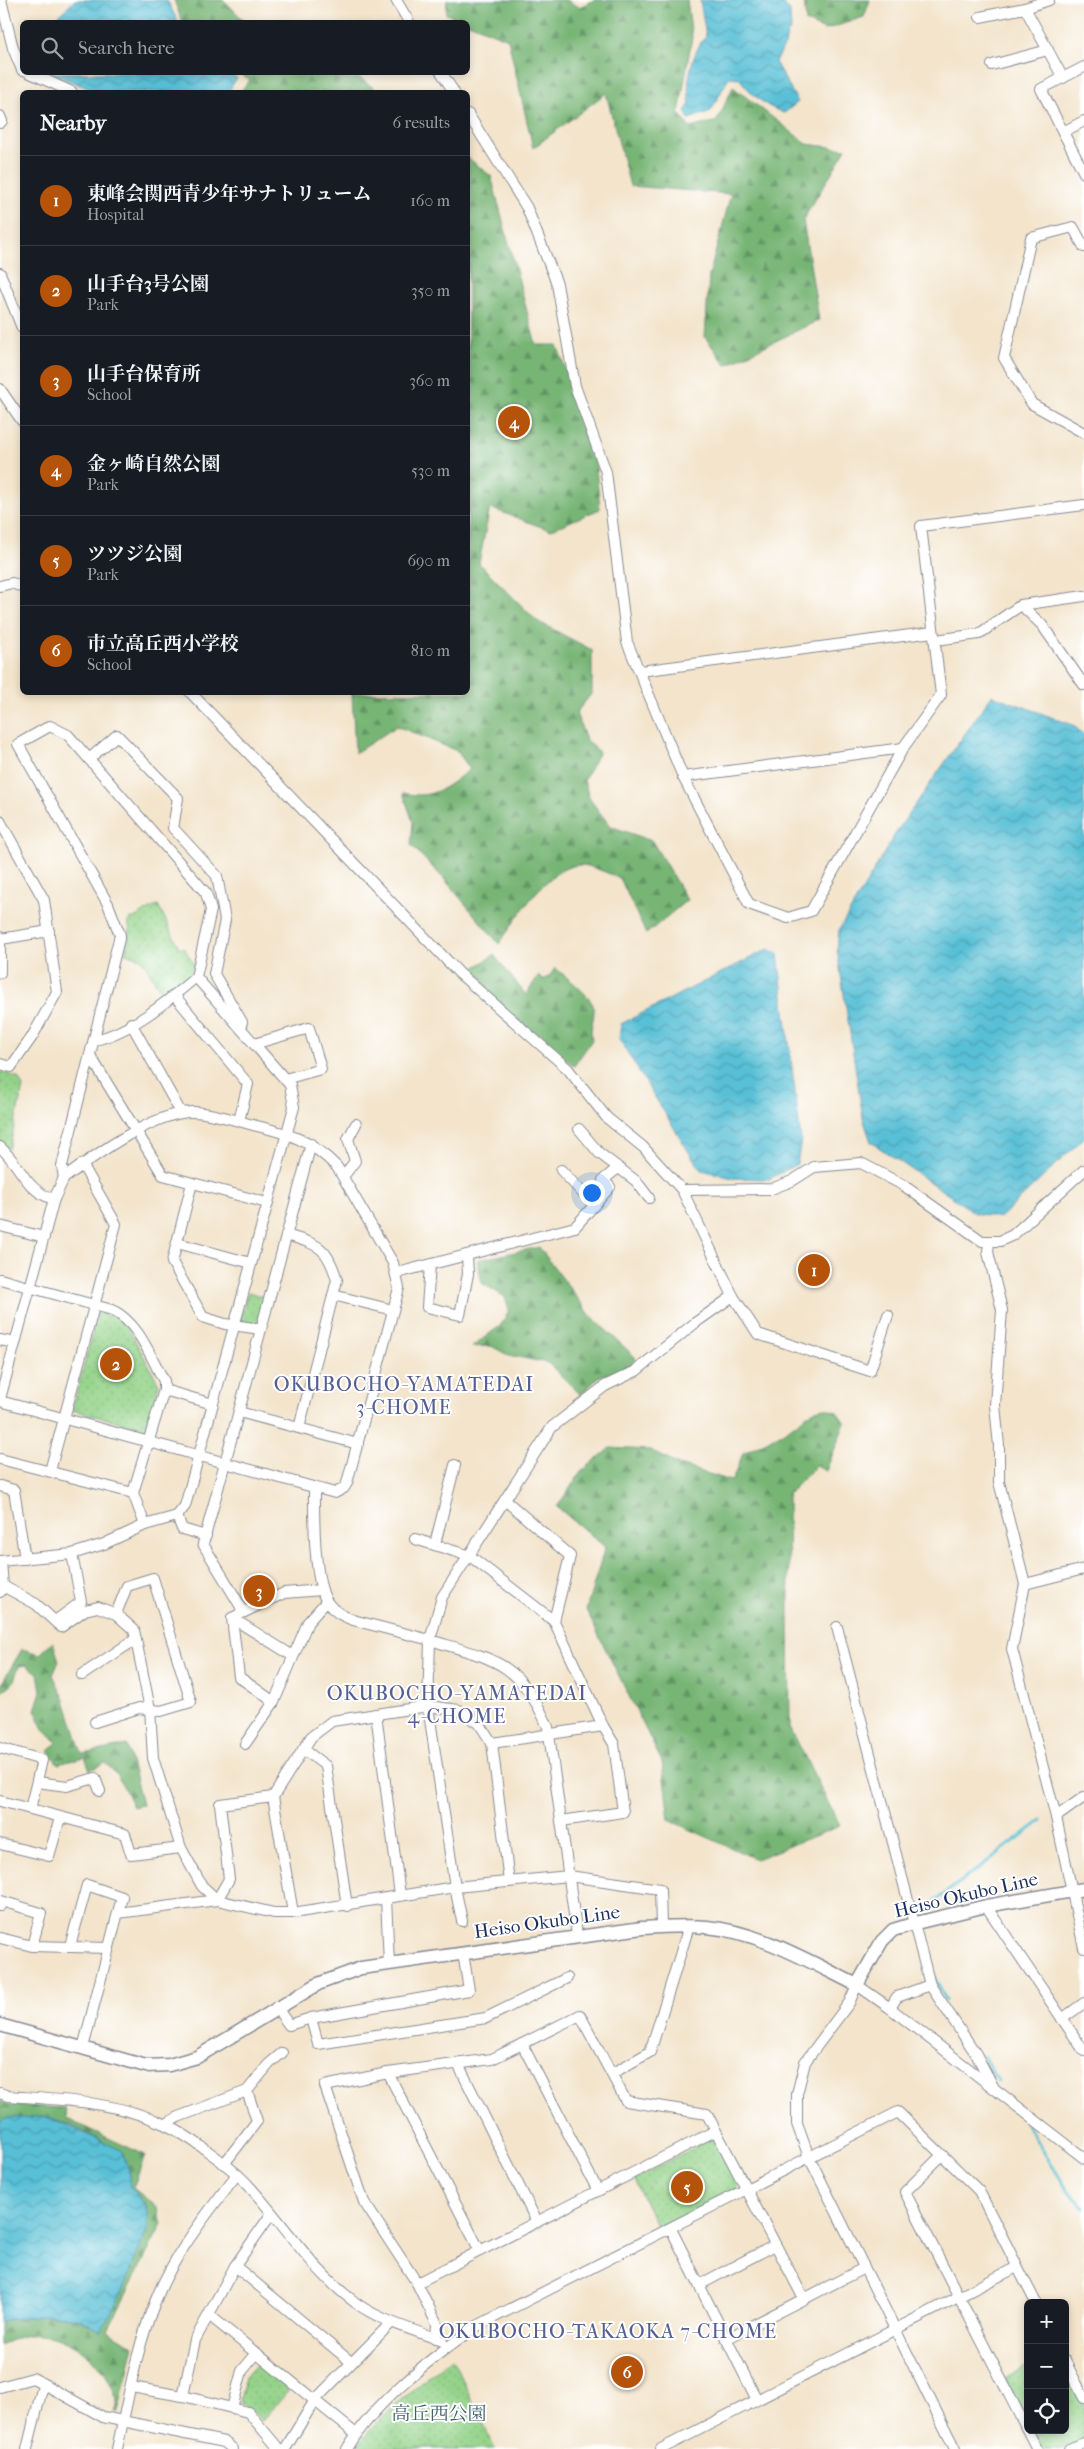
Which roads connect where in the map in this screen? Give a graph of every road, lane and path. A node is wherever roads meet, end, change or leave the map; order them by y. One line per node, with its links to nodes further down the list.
1 (0, 0): 8 (street)
2 (396, 0): 6 (street)
3 (1049, 0): 4 (street)
4 (1024, 8): 5 (street); 7 (street)
5 (980, 17)
6 (408, 20)
7 (1048, 50): 9 (street); 13 (street)
8 (20, 65)
9 (992, 65)
10 (1084, 66): 13 (street)
11 (35, 75): 14 (street)
12 (443, 75): 15 (street)
13 (1063, 78): 20 (street)
14 (68, 90)
15 (453, 90)
16 (0, 116): 19 (street)
17 (470, 117): 34 (street)
18 (1084, 121): 20 (street)
19 (0, 123)
20 (1063, 132): 21 (street)
21 (1084, 173)
22 (1084, 247): 27 (street)
23 (0, 273): 24 (street)
24 (20, 323)
25 (0, 388): 26 (street)
26 (20, 418)
27 (1084, 433)
28 (1084, 505): 33 (street)
29 (0, 586): 30 (street)
30 (20, 587)
31 (1084, 596): 32 (street)
32 (1021, 605): 33 (street); 35 (street)
33 (934, 636): 34 (street); 37 (street)
34 (640, 671): 39 (street)
35 (1084, 685)
36 (193, 695): 68 (street)
37 (903, 748): 39 (street); 39 (street)
38 (90, 759): 44 (street); 47 (street); 48 (street)
39 (683, 777)
40 (0, 820): 41 (street)
41 (49, 931): 42 (street); 51 (street)
42 (0, 938): 43 (street)
43 (0, 973)
44 (196, 976): 45 (street); 47 (street)
45 (174, 995): 46 (street); 54 (street)
46 (131, 1023): 48 (street); 53 (street)
47 (239, 1027): 49 (street)
48 (95, 1040): 50 (street)
49 (254, 1044): 52 (street); 52 (street)
50 (91, 1056): 57 (street); 66 (street)
51 (0, 1064)
52 (285, 1079): 58 (street)
53 (181, 1113): 54 (street); 57 (street)
54 (239, 1121): 58 (street)
55 (356, 1124): 65 (street)
56 (578, 1129): 62 (street)
57 (137, 1131): 61 (street); 67 (street)
58 (286, 1133): 59 (street); 71 (street)
59 (311, 1144): 65 (street); 74 (street)
60 (0, 1147): 70 (street)
61 (82, 1164): 66 (street); 86 (street)
62 (618, 1168): 69 (street); 72 (street)
63 (561, 1170): 72 (street)
64 (1084, 1170): 76 (street)
65 (343, 1177): 81 (street)
66 (63, 1179): 70 (street)
67 (192, 1183): 71 (street); 77 (street)
68 (682, 1190): 76 (street); 85 (street)
69 (649, 1198)
70 (54, 1199): 75 (street)
71 (267, 1203): 79 (street)
72 (594, 1205): 78 (street)
73 (0, 1226): 75 (street)
74 (286, 1235): 84 (street); 90 (street)
75 (44, 1237): 83 (street)
76 (990, 1241): 120 (street)
77 (177, 1243): 79 (street); 89 (street)
78 (467, 1255): 80 (street); 80 (street)
79 (252, 1263): 89 (street)
80 (430, 1265): 81 (street)
81 (397, 1273): 87 (street)
82 (0, 1279): 83 (street)
83 (30, 1287): 86 (street); 92 (street)
84 (333, 1295): 87 (street); 98 (street)
85 (734, 1296): 88 (street); 109 (street)
86 (95, 1305): 93 (street); 97 (street)
87 (393, 1310): 100 (street)
88 (888, 1315)
89 (236, 1324): 90 (street); 95 (street)
90 (262, 1329): 96 (street)
91 (0, 1340): 92 (street)
92 (15, 1344): 94 (street)
93 (164, 1390): 95 (street); 99 (street)
94 (0, 1400): 97 (street)
95 (213, 1404): 101 (street)
96 (239, 1412): 98 (street); 103 (street)
97 (64, 1418): 99 (street); 105 (street)
98 (300, 1428): 100 (street)
99 (149, 1441): 101 (street); 108 (street)
100 (358, 1444): 107 (street)
101 (200, 1455): 103 (street); 110 (street)
102 (0, 1459): 105 (street)
103 (226, 1462): 107 (street); 112 (street)
104 (455, 1465): 114 (street)
105 (50, 1471): 108 (street)
106 (0, 1486): 117 (street)
107 (314, 1487): 122 (street)
108 (133, 1493): 111 (street)
109 (505, 1500): 116 (street); 128 (street)
110 (177, 1516): 111 (street); 112 (street)
111 (145, 1525): 115 (street)
112 (206, 1536): 124 (street)
113 (415, 1539): 114 (street)
114 (435, 1544): 116 (street)
115 (72, 1554): 117 (street); 127 (street)
116 (470, 1556): 128 (street); 131 (street)
117 (25, 1559): 118 (street)
118 (0, 1561): 121 (street)
119 (1084, 1570): 120 (street)
120 (1025, 1584): 151 (street)
121 (1, 1589): 127 (street)
122 (322, 1590): 123 (street); 124 (street)
123 (326, 1602): 131 (street); 132 (street)
124 (244, 1612): 126 (street)
125 (116, 1614): 127 (street); 130 (street); 136 (street)
126 (232, 1618): 132 (street); 134 (street)
127 (55, 1621)
128 (554, 1621): 139 (street)
129 (837, 1627): 169 (street)
130 (136, 1639): 133 (street); 136 (street)
131 (430, 1640): 135 (street); 140 (street)
132 (293, 1656): 134 (street)
133 (82, 1675)
134 (274, 1702): 142 (street)
135 (428, 1706): 137 (street); 141 (street); 158 (street)
136 (150, 1709): 138 (street); 155 (street)
137 (376, 1714): 144 (street); 160 (street)
138 (95, 1722)
139 (603, 1726): 140 (street); 153 (street)
140 (549, 1735): 141 (street); 153 (street)
141 (492, 1742): 157 (street)
142 (245, 1744)
143 (0, 1748): 145 (street)
144 (303, 1749): 147 (street); 164 (street)
145 (37, 1782): 146 (street); 150 (street)
146 (100, 1791)
147 (273, 1796): 162 (street); 167 (street)
148 (1084, 1797): 151 (street)
149 (0, 1801): 150 (street)
150 (30, 1809): 152 (street)
151 (1056, 1817): 159 (street)
152 (60, 1818): 154 (street); 155 (street)
153 (561, 1821): 156 (street)
154 (0, 1844)
155 (181, 1848): 162 (street)
156 (568, 1876): 157 (street); 171 (street); 172 (street)
157 (509, 1882): 158 (street)
158 (455, 1887): 160 (street); 168 (street)
159 (1078, 1890): 165 (main road, Heiso Okubo Line); 176 (street)
160 (400, 1895): 161 (street)
161 (386, 1898): 164 (street); 179 (street)
162 (217, 1900): 166 (street); 167 (street)
163 (0, 1906): 174 (street)
164 (347, 1906): 167 (street)
165 (986, 1906): 169 (main road, Heiso Okubo Line); 187 (street)
166 (118, 1913): 175 (street); 177 (street)
167 (293, 1913)
168 (462, 1921)
169 (916, 1923): 181 (main road, Heiso Okubo Line); 182 (street)
170 (688, 1926): 171 (main road, Heiso Okubo Line); 181 (main road, Heiso Okubo Line); 195 (street)
171 (661, 1927): 172 (main road, Heiso Okubo Line)
172 (577, 1936): 178 (main road, Heiso Okubo Line)
173 (0, 1938): 174 (street)
174 (32, 1946): 175 (street)
175 (70, 1946): 177 (street)
176 (1084, 1946)
177 (108, 1948): 190 (street)
178 (462, 1953): 179 (main road, Heiso Okubo Line); 186 (street)
179 (389, 1964): 184 (main road, Heiso Okubo Line)
180 (567, 1978): 186 (street)
181 (856, 1985): 185 (street); 202 (street)
182 (930, 1985): 185 (street); 197 (street)
183 (1084, 2004): 187 (street)
184 (276, 2007): 186 (street); 190 (main road, Heiso Okubo Line)
185 (890, 2008): 197 (street)
186 (311, 2018)
187 (1062, 2019): 191 (street)
188 (0, 2025): 190 (main road, Heiso Okubo Line)
189 (522, 2044): 193 (street); 195 (street); 206 (street)
190 (83, 2048)
191 (1084, 2051)
192 (282, 2053): 196 (street)
193 (458, 2064): 194 (street); 209 (street)
194 (388, 2073): 212 (street); 216 (street)
195 (613, 2073): 200 (street)
196 (247, 2091): 199 (street); 204 (street)
197 (996, 2091): 203 (street)
198 (0, 2093): 199 (street)
199 (166, 2124): 204 (street)
200 (715, 2132): 206 (street); 207 (street)
201 (942, 2154): 202 (street); 214 (street); 218 (street)
202 (809, 2157): 207 (street); 215 (street)
203 (1084, 2158)
204 (224, 2164): 205 (street)
205 (237, 2174): 208 (street); 231 (street)
206 (598, 2191): 209 (street)
207 (745, 2191): 210 (street); 211 (street)
208 (272, 2213): 213 (street); 222 (street)
209 (537, 2222): 212 (street)
210 (671, 2228): 217 (street); 226 (street)
211 (775, 2245): 217 (street); 219 (street)
212 (480, 2251): 216 (street)
213 (235, 2266): 221 (street); 228 (street)
214 (1018, 2267): 218 (street); 220 (street)
215 (864, 2268): 219 (street); 223 (street)
216 (416, 2283): 224 (street)
217 (699, 2285): 225 (street)
218 (958, 2296): 223 (street); 249 (street)
219 (804, 2299): 225 (street)
220 (1034, 2299)
221 (209, 2315): 227 (street); 233 (street)
222 (391, 2323): 224 (street); 228 (street)
223 (895, 2330): 236 (street); 248 (street)
224 (436, 2339): 226 (street)
225 (726, 2339): 236 (street)
226 (450, 2345): 239 (street)
227 (257, 2354): 235 (street); 237 (street)
228 (352, 2362): 235 (street)
229 (1069, 2369): 234 (street)
230 (43, 2384): 232 (street); 238 (street); 241 (street)
231 (131, 2386): 233 (street); 238 (street)
232 (0, 2387)
233 (183, 2396): 237 (street)
234 (1084, 2398)
235 (315, 2400): 239 (street); 245 (street)
236 (757, 2400): 247 (street)
237 (232, 2408): 244 (street)
238 (123, 2422): 242 (street); 243 (street)
239 (356, 2434): 246 (street)
240 (1084, 2443): 250 (street)
241 (27, 2449)
242 (117, 2449)
243 (233, 2449)
244 (280, 2449)
245 (285, 2449)
246 (346, 2449)
247 (660, 2449)
248 (955, 2449)
249 (1036, 2449)
250 (1069, 2449)

